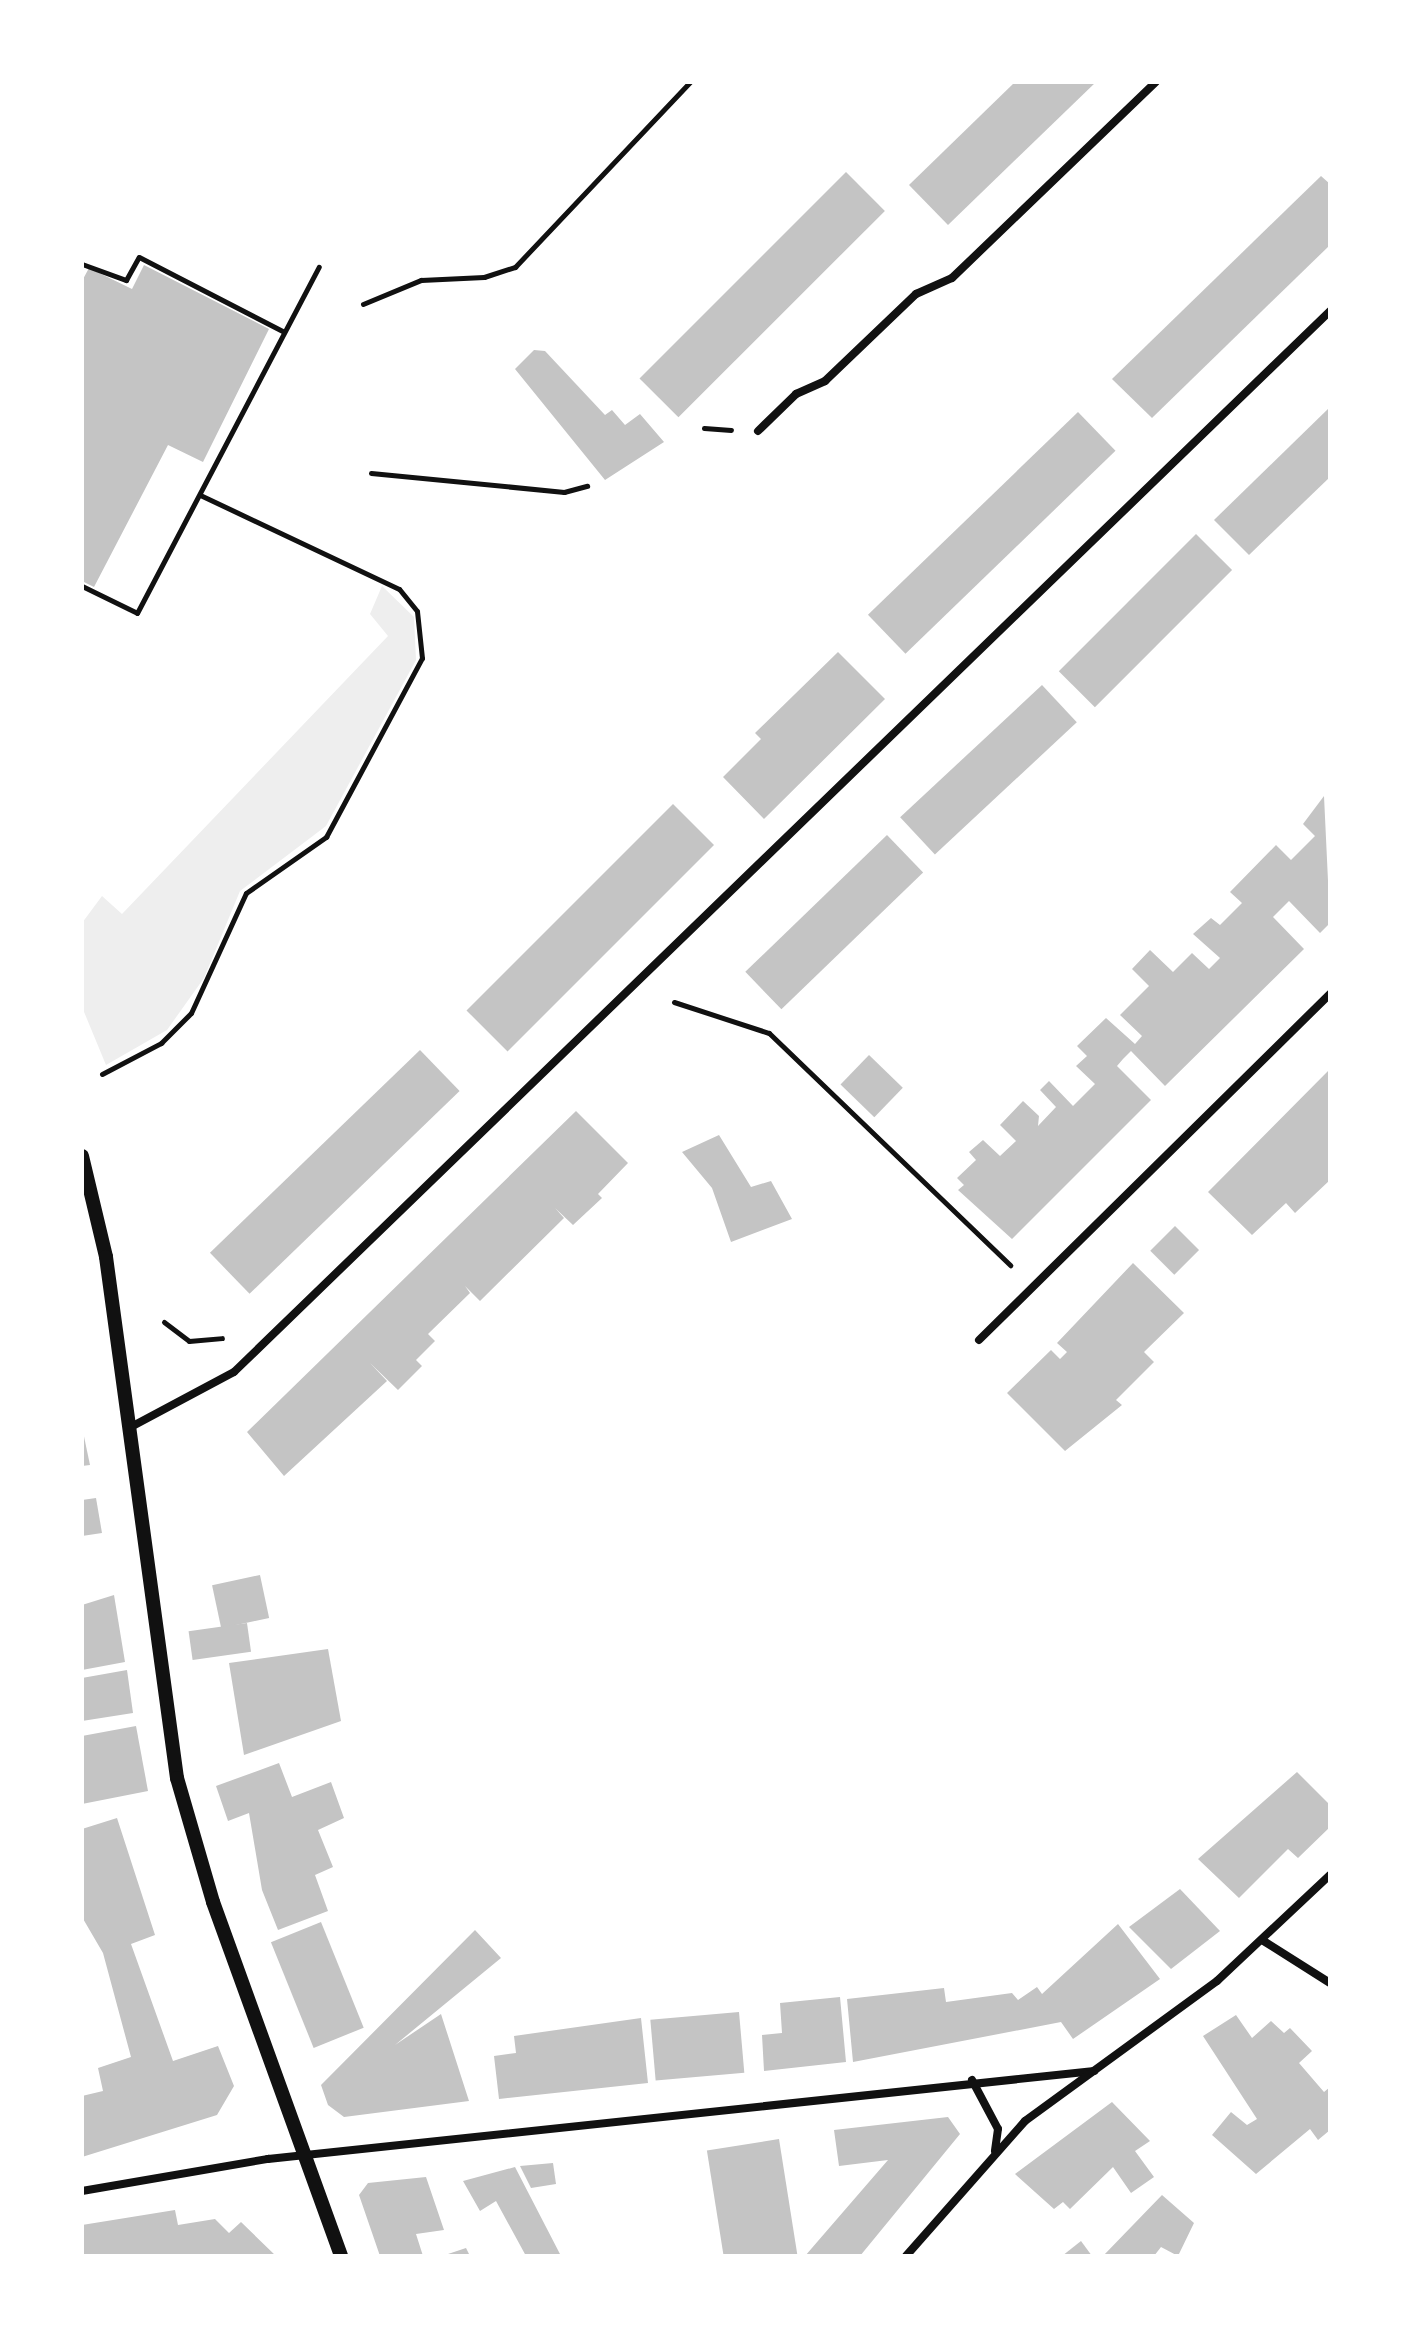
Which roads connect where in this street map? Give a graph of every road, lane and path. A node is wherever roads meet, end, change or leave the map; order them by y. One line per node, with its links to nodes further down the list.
1 (690, 82): 5 (path)
2 (1156, 82): 8 (street)
3 (82, 264): 7 (path)
4 (319, 267): 7 (path)
5 (363, 304)
6 (1330, 311): 21 (street)
7 (284, 332): 11 (path)
8 (758, 431)
9 (371, 473): 10 (path)
10 (587, 486)
11 (200, 495): 12 (path); 15 (path)
12 (82, 586)
13 (1330, 994): 20 (street)
14 (674, 1002): 17 (path)
15 (102, 1074)
16 (82, 1156): 21 (street)
17 (1010, 1265)
18 (164, 1322): 19 (path)
19 (222, 1338)
20 (979, 1340)
21 (129, 1428): 28 (street)
22 (1330, 1875): 23 (street)
23 (1262, 1940): 24 (street); 25 (street)
24 (1330, 1983)
25 (1094, 2071): 26 (street); 27 (street)
26 (972, 2080): 27 (street); 28 (street)
27 (995, 2151): 31 (street)
28 (306, 2155): 29 (street); 30 (street)
29 (82, 2191)
30 (341, 2256)
31 (906, 2256)

